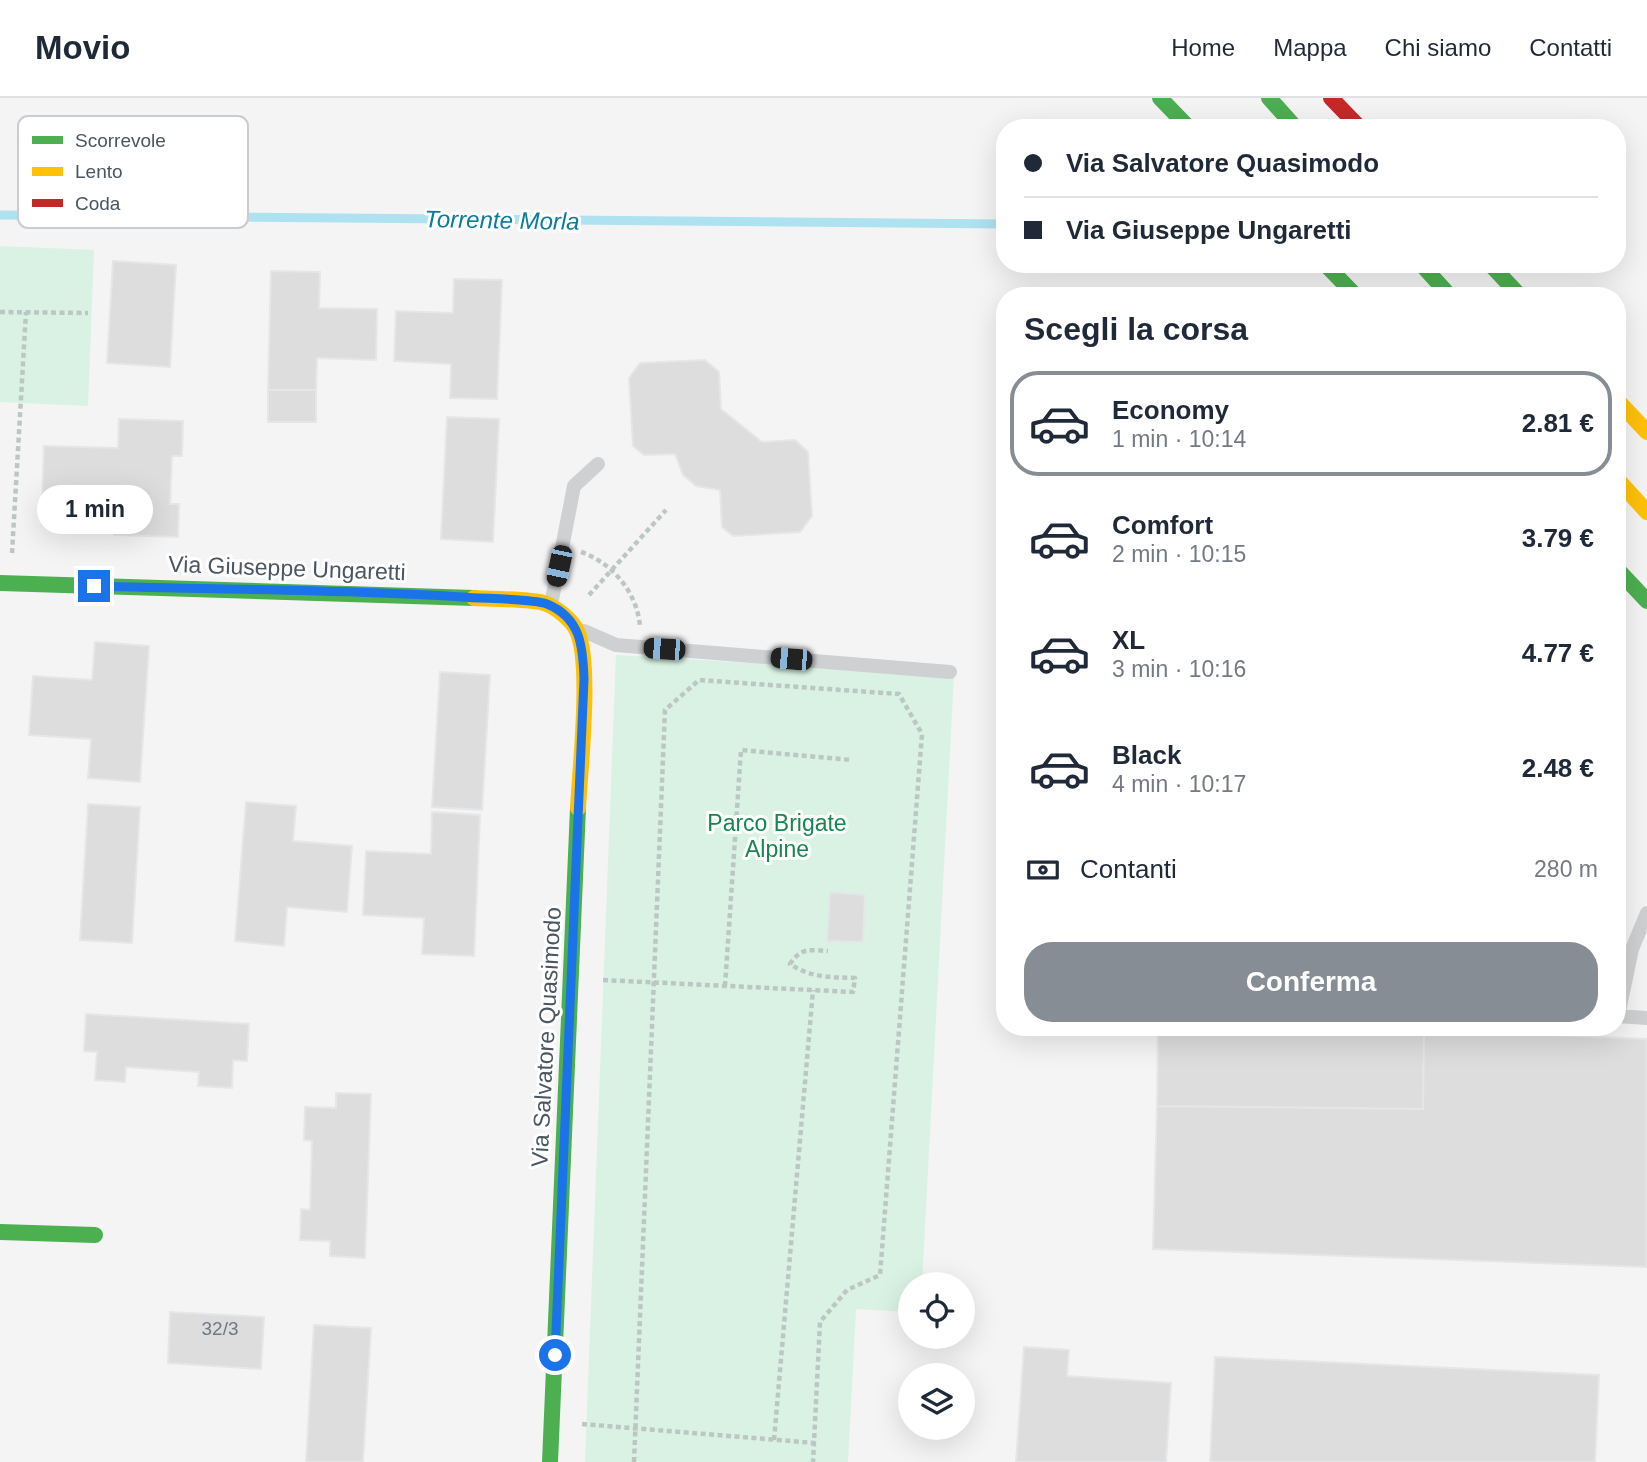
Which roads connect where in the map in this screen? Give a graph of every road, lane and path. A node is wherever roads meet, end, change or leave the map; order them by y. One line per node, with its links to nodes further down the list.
1 (1160, 98): 4 (main road)
2 (1269, 98): 5 (main road)
3 (1331, 98): 6 (main road)
4 (1180, 119)
5 (1288, 119)
6 (1351, 119)
7 (1334, 273): 10 (main road)
8 (1429, 273): 11 (main road)
9 (1498, 273): 12 (main road)
10 (1347, 287)
11 (1442, 287)
12 (1512, 287)
13 (0, 312): 14 (path)
14 (26, 313): 15 (path); 24 (path)
15 (88, 313)
16 (1626, 389): 17 (main road)
17 (1637, 397)
18 (1626, 410): 19 (main road)
19 (1647, 432)
20 (598, 464): 25 (lane)
21 (1626, 489): 23 (main road)
22 (666, 510): 26 (path)
23 (1647, 512)
24 (13, 518)
25 (564, 546): 26 (path); 30 (lane)
26 (611, 571): 31 (path); 32 (path)
27 (1626, 579): 29 (main road)
28 (0, 583): 30 (main road, Via Giuseppe Ungaretti)
29 (1647, 601)
30 (551, 606): 31 (main road, Via Giuseppe Ungaretti)
31 (572, 624): 32 (lane, Via Giuseppe Ungaretti); 38 (main road, Via Salvatore Quasimodo)
32 (643, 648): 33 (lane, Via Giuseppe Ungaretti)
33 (950, 671)
34 (851, 760): 40 (path)
35 (1647, 913): 37 (lane)
36 (828, 951): 41 (path)
37 (1626, 976)
38 (571, 978): 39 (path); 46 (main road, Via Salvatore Quasimodo)
39 (653, 982): 40 (path); 47 (path); 49 (path)
40 (725, 986): 41 (path)
41 (813, 990): 48 (path)
42 (1626, 1017): 43 (lane)
43 (1647, 1018)
44 (0, 1232): 45 (main road)
45 (95, 1236)
46 (552, 1422): 47 (path); 50 (main road, Via Salvatore Quasimodo)
47 (634, 1428): 48 (path); 51 (path)
48 (774, 1440): 49 (path)
49 (815, 1443): 52 (path)
50 (550, 1462)
51 (634, 1462)
52 (813, 1462)

